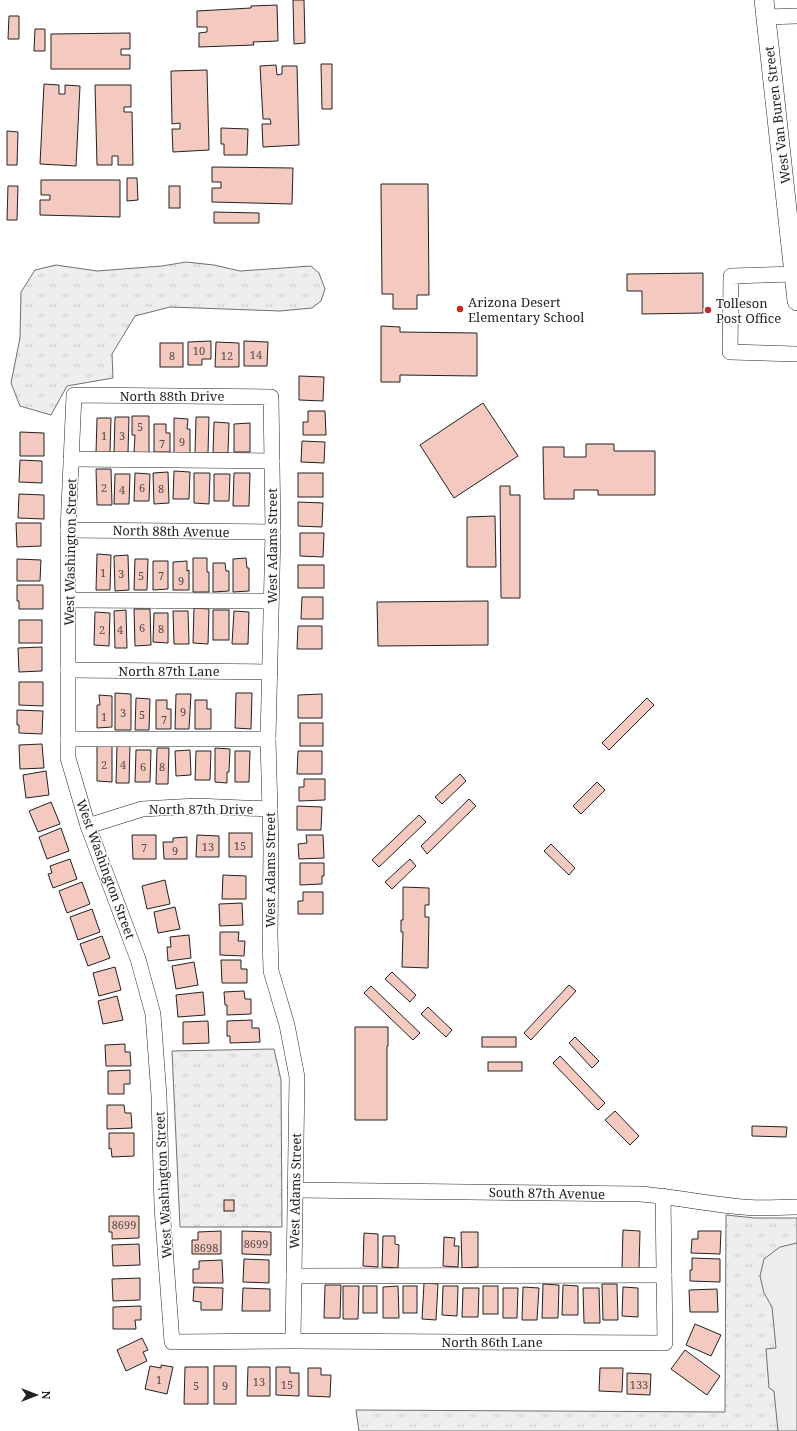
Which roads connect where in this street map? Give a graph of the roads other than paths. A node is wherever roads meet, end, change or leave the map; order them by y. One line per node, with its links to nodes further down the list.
1 (765, 8): 2 (street); 3 (main road, West Van Buren Street)
2 (797, 16)
3 (795, 274): 4 (main road, West Van Buren Street); 5 (street)
4 (797, 301)
5 (797, 354)
6 (74, 395): 7 (street, North 88th Drive); 8 (street, West Washington Street)
7 (271, 397): 9 (street, West Adams Street)
8 (71, 459): 9 (street); 10 (street, West Washington Street)
9 (272, 461): 11 (street, West Adams Street)
10 (68, 530): 11 (street, North 88th Avenue); 12 (street, West Washington Street)
11 (273, 532): 13 (street, West Adams Street)
12 (69, 600): 13 (street); 14 (street, West Washington Street)
13 (271, 601): 15 (street, West Adams Street)
14 (68, 670): 15 (street, North 87th Lane); 16 (street, West Washington Street)
15 (270, 672): 17 (street, West Adams Street)
16 (68, 739): 17 (street); 19 (street, West Washington Street)
17 (268, 739): 18 (street, West Adams Street)
18 (270, 809): 19 (street, North 87th Drive); 20 (street, West Adams Street)
19 (88, 826): 26 (street, West Washington Street)
20 (295, 1190): 21 (street, South 87th Avenue); 24 (street, West Adams Street)
21 (663, 1196): 22 (street, South 87th Avenue); 23 (street, North 86th Lane)
22 (797, 1207)
23 (664, 1275): 24 (street); 25 (street, North 86th Lane)
24 (294, 1276): 25 (street, West Adams Street)
25 (293, 1341): 26 (street, North 86th Lane)
26 (172, 1342)

